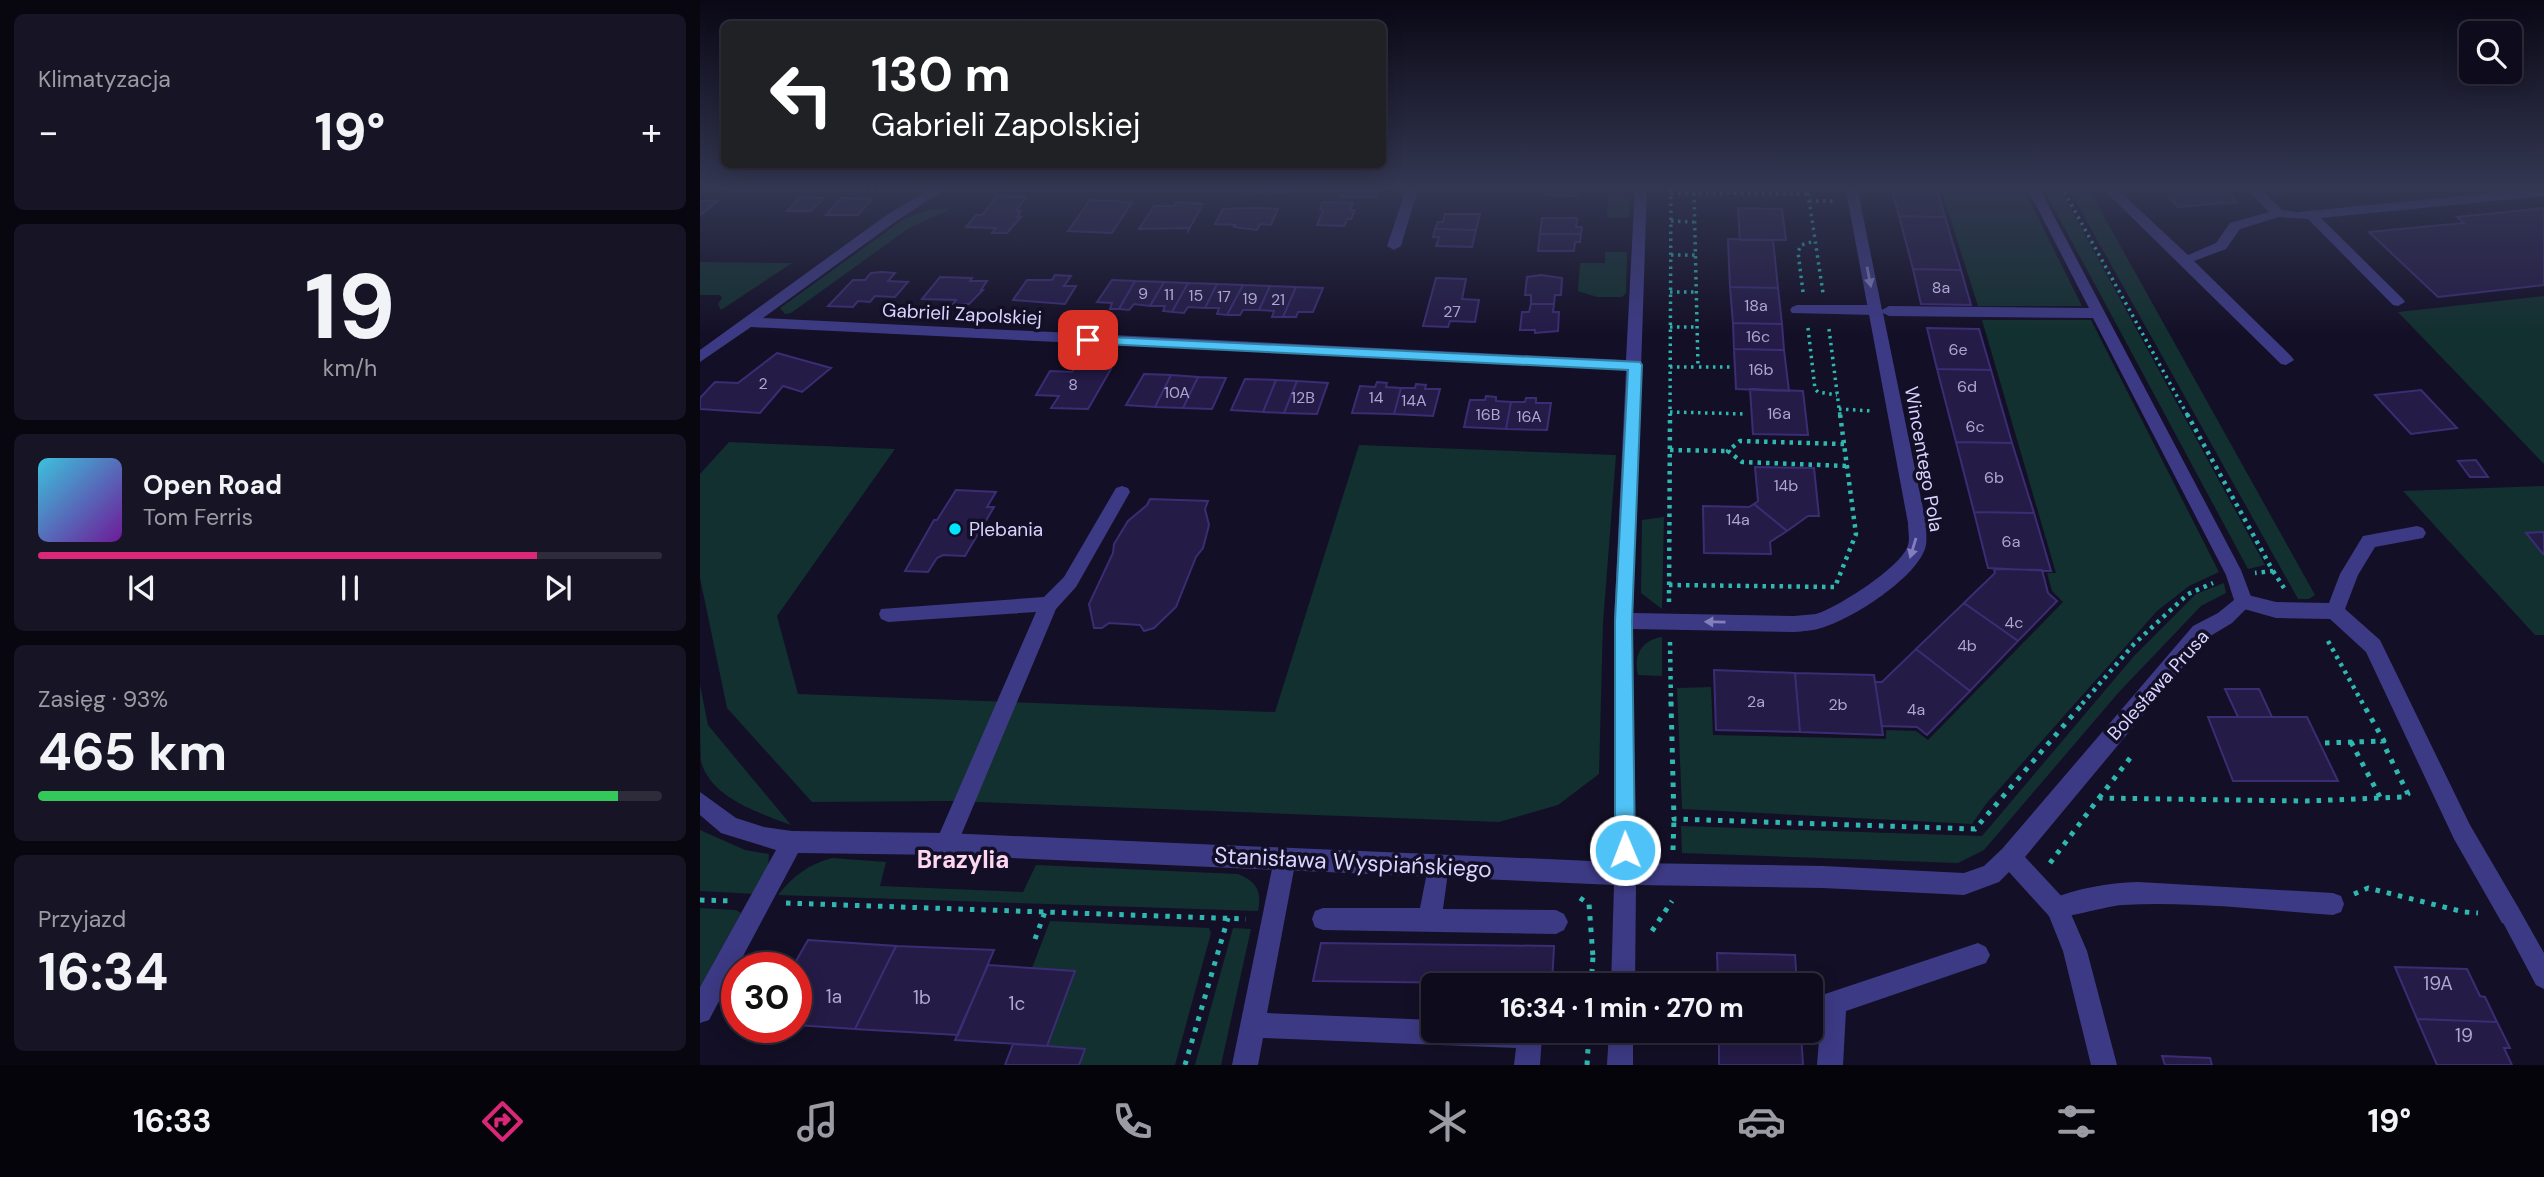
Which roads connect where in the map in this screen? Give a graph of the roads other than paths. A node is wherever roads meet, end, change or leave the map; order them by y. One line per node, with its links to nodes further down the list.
1 (867, 236): 15 (street)
2 (1397, 236): 9 (street)
3 (1640, 236): 18 (street)
4 (1863, 236): 13 (street, Wincentego Pola, one-way to 13)
5 (2058, 236): 14 (street)
6 (2159, 236): 10 (street)
7 (2228, 236): 10 (street)
8 (2332, 236): 11 (street)
9 (1394, 246)
10 (2185, 260): 17 (street)
11 (2398, 302)
12 (1797, 310): 13 (street)
13 (1882, 311): 14 (street); 25 (street, Wincentego Pola, one-way to 25)
14 (2099, 313): 21 (street)
15 (749, 322): 16 (street); 18 (street, Gabrieli Zapolskiej)
16 (700, 357)
17 (2286, 359)
18 (1635, 365): 25 (street)
19 (1122, 492): 22 (street)
20 (2417, 533): 23 (street)
21 (2244, 602): 23 (street); 29 (street, Bolesława Prusa)
22 (1049, 604): 24 (street); 28 (street)
23 (2334, 611): 40 (street)
24 (888, 614)
25 (1623, 621): 32 (street)
26 (700, 802): 27 (street, Stanisława Wyspiańskiego)
27 (792, 842): 28 (street, Stanisława Wyspiańskiego); 41 (street)
28 (946, 844): 30 (street, Stanisława Wyspiańskiego)
29 (2010, 857): 32 (street, Stanisława Wyspiańskiego); 34 (street)
30 (1285, 859): 31 (street, Stanisława Wyspiańskiego); 42 (street)
31 (1438, 866): 32 (street, Stanisława Wyspiańskiego); 36 (street)
32 (1625, 874): 39 (street)
33 (2333, 904): 34 (street)
34 (2057, 908): 48 (street)
35 (1323, 919): 36 (street)
36 (1430, 920): 37 (street)
37 (1556, 922)
38 (1979, 955): 47 (street)
39 (1623, 973)
40 (2544, 977)
41 (700, 1010)
42 (1253, 1025): 44 (street); 45 (street)
43 (1621, 1043): 46 (street)
44 (1245, 1065)
45 (1527, 1065)
46 (1620, 1065)
47 (1830, 1065)
48 (2104, 1065)

